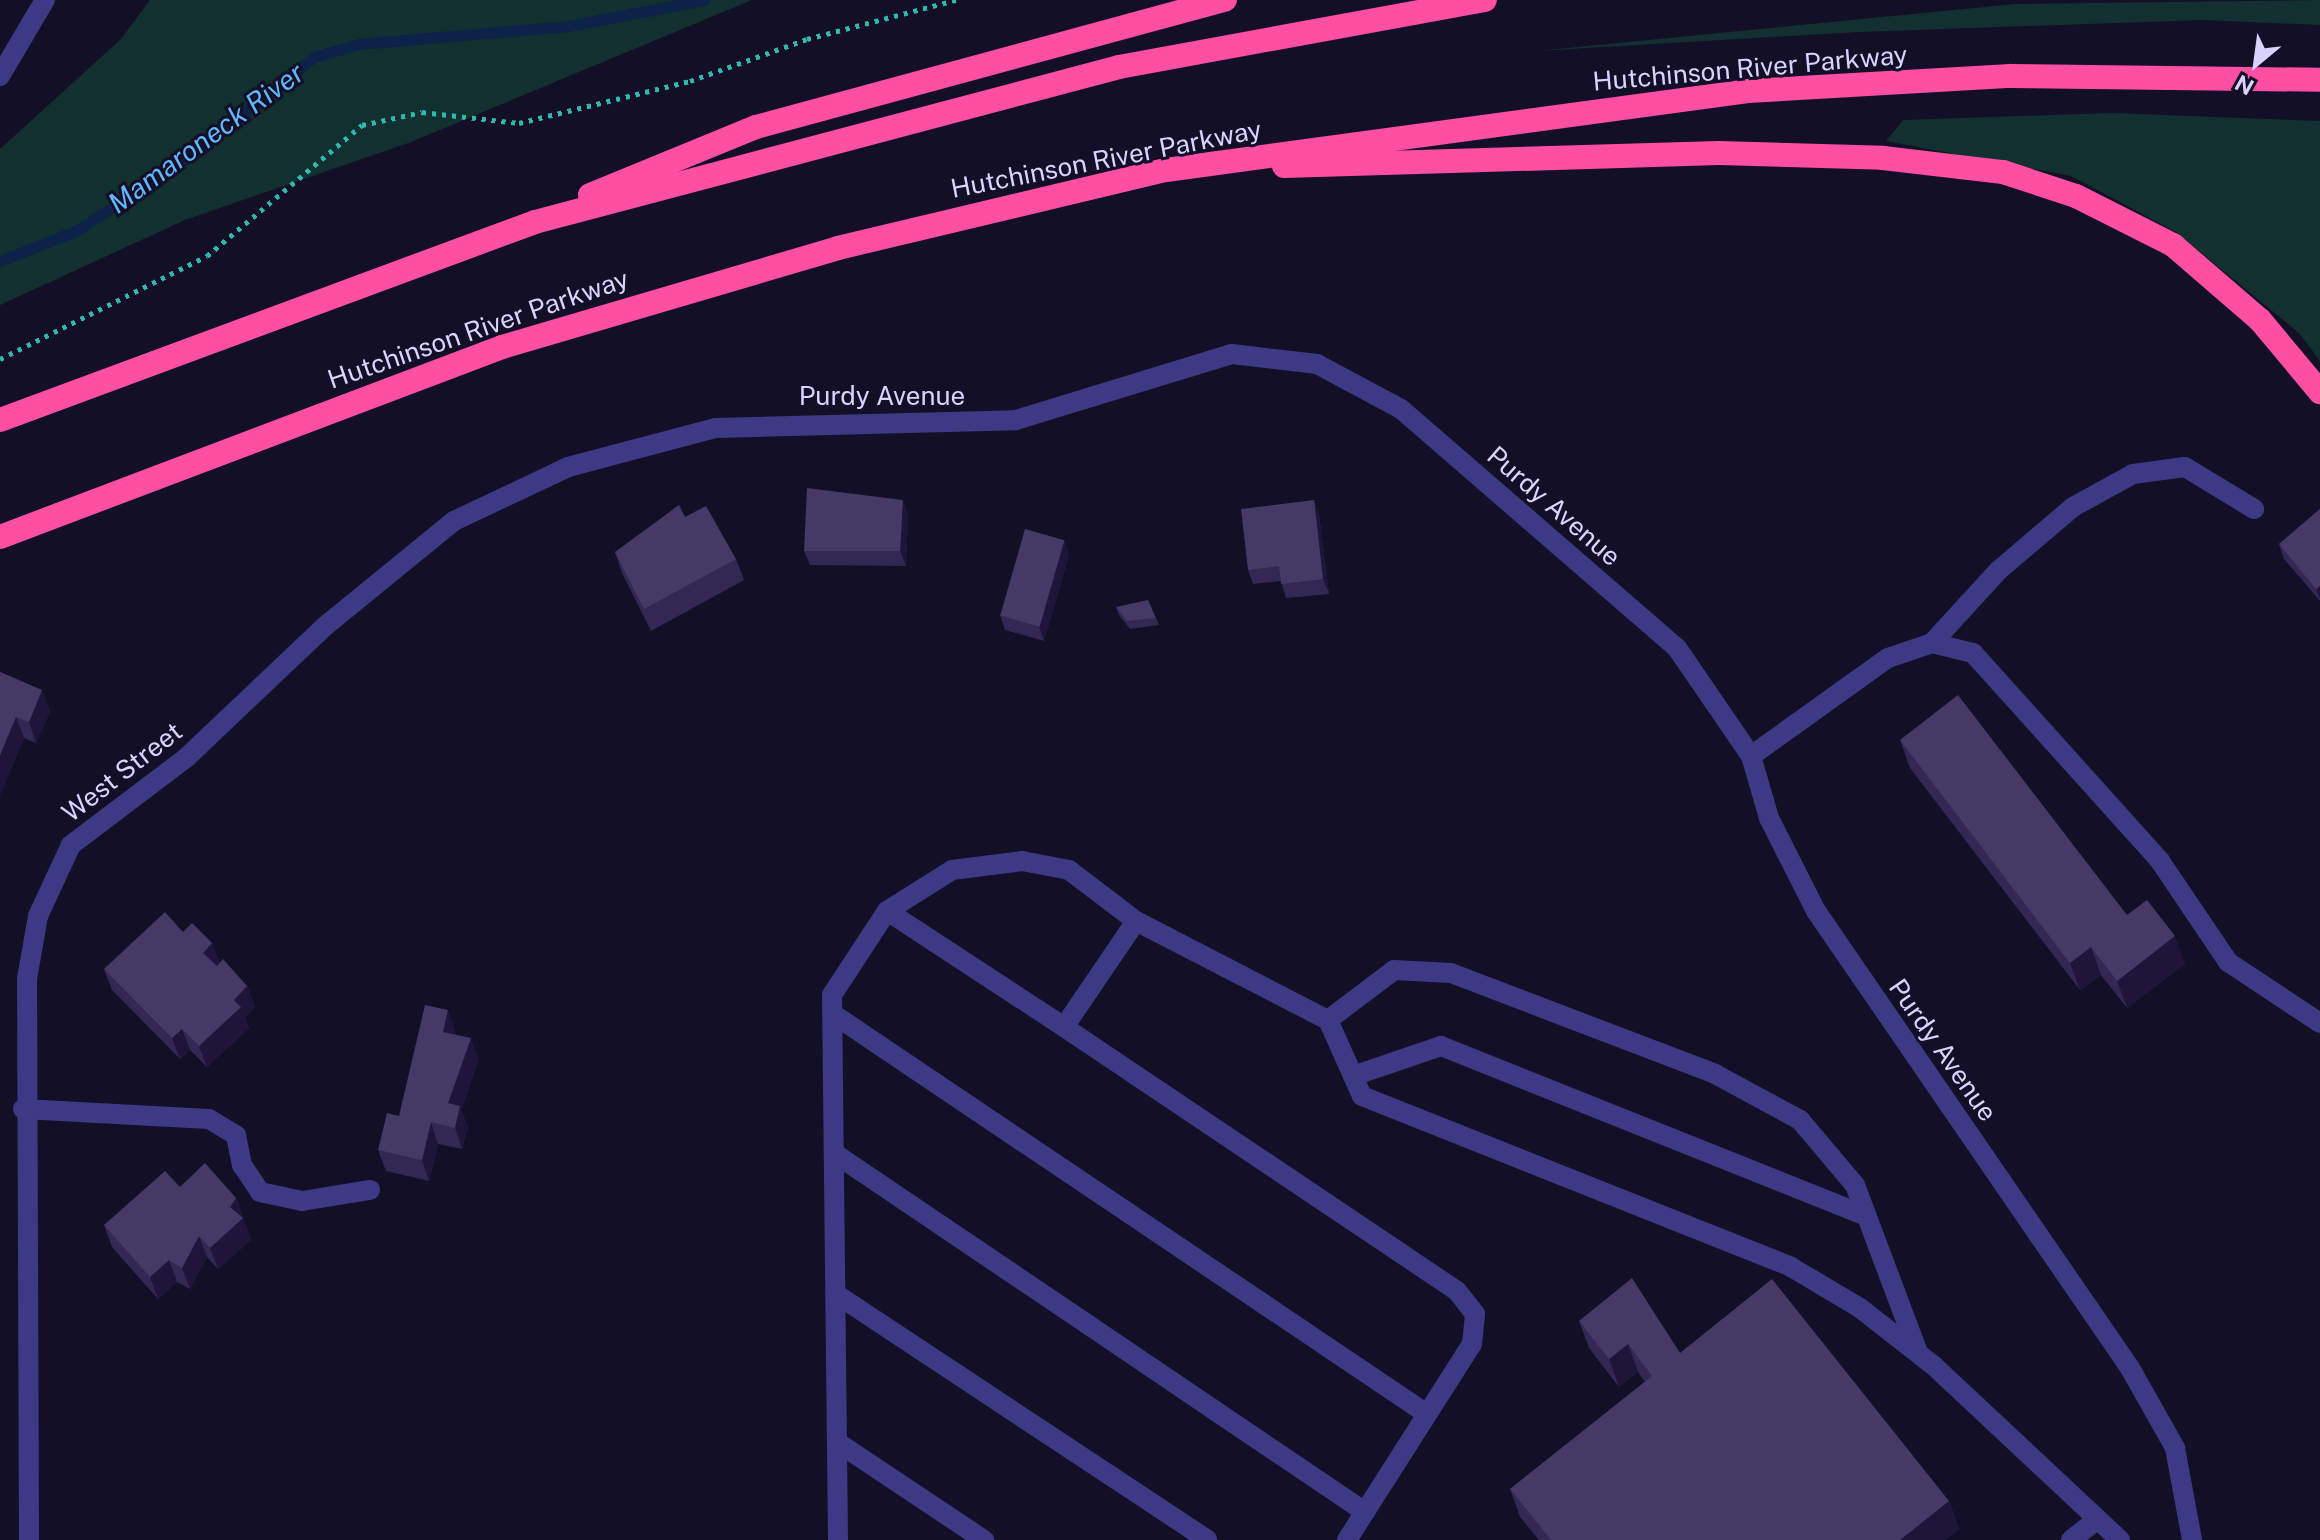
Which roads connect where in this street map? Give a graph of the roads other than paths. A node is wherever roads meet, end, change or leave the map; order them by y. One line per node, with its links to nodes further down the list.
1 (45, 0): 4 (street)
2 (1225, 0): 7 (highway)
3 (1485, 0): 7 (highway)
4 (0, 76)
5 (2320, 80): 6 (highway, Hutchinson River Parkway)
6 (1166, 170): 8 (highway); 11 (highway, Hutchinson River Parkway)
7 (535, 222): 9 (highway)
8 (2320, 392)
9 (0, 420)
10 (2254, 509): 13 (street)
11 (0, 537)
12 (408, 559): 14 (street, Purdy Avenue); 22 (street, West Street)
13 (1932, 643): 14 (street); 19 (street)
14 (1751, 756): 39 (street, Purdy Avenue)
15 (887, 911): 16 (street); 17 (street); 20 (street)
16 (1136, 921): 18 (street); 20 (street)
17 (833, 1014): 23 (street); 28 (street)
18 (1328, 1020): 21 (street); 25 (street)
19 (2320, 1023)
20 (1064, 1027): 28 (street)
21 (1353, 1076): 25 (street); 27 (street)
22 (23, 1109): 24 (street); 32 (street, West Street)
23 (834, 1153): 26 (street); 30 (street)
24 (370, 1190)
25 (1866, 1216): 27 (street)
26 (836, 1294): 29 (street); 35 (street)
27 (1918, 1353): 31 (street)
28 (1427, 1414): 30 (street)
29 (837, 1442): 33 (street); 34 (street)
30 (1365, 1512): 36 (street)
31 (2098, 1519): 37 (street); 38 (street)
32 (29, 1540)
33 (838, 1540)
34 (984, 1540)
35 (1207, 1540)
36 (1347, 1540)
37 (2071, 1540)
38 (2120, 1540)
39 (2192, 1540)

